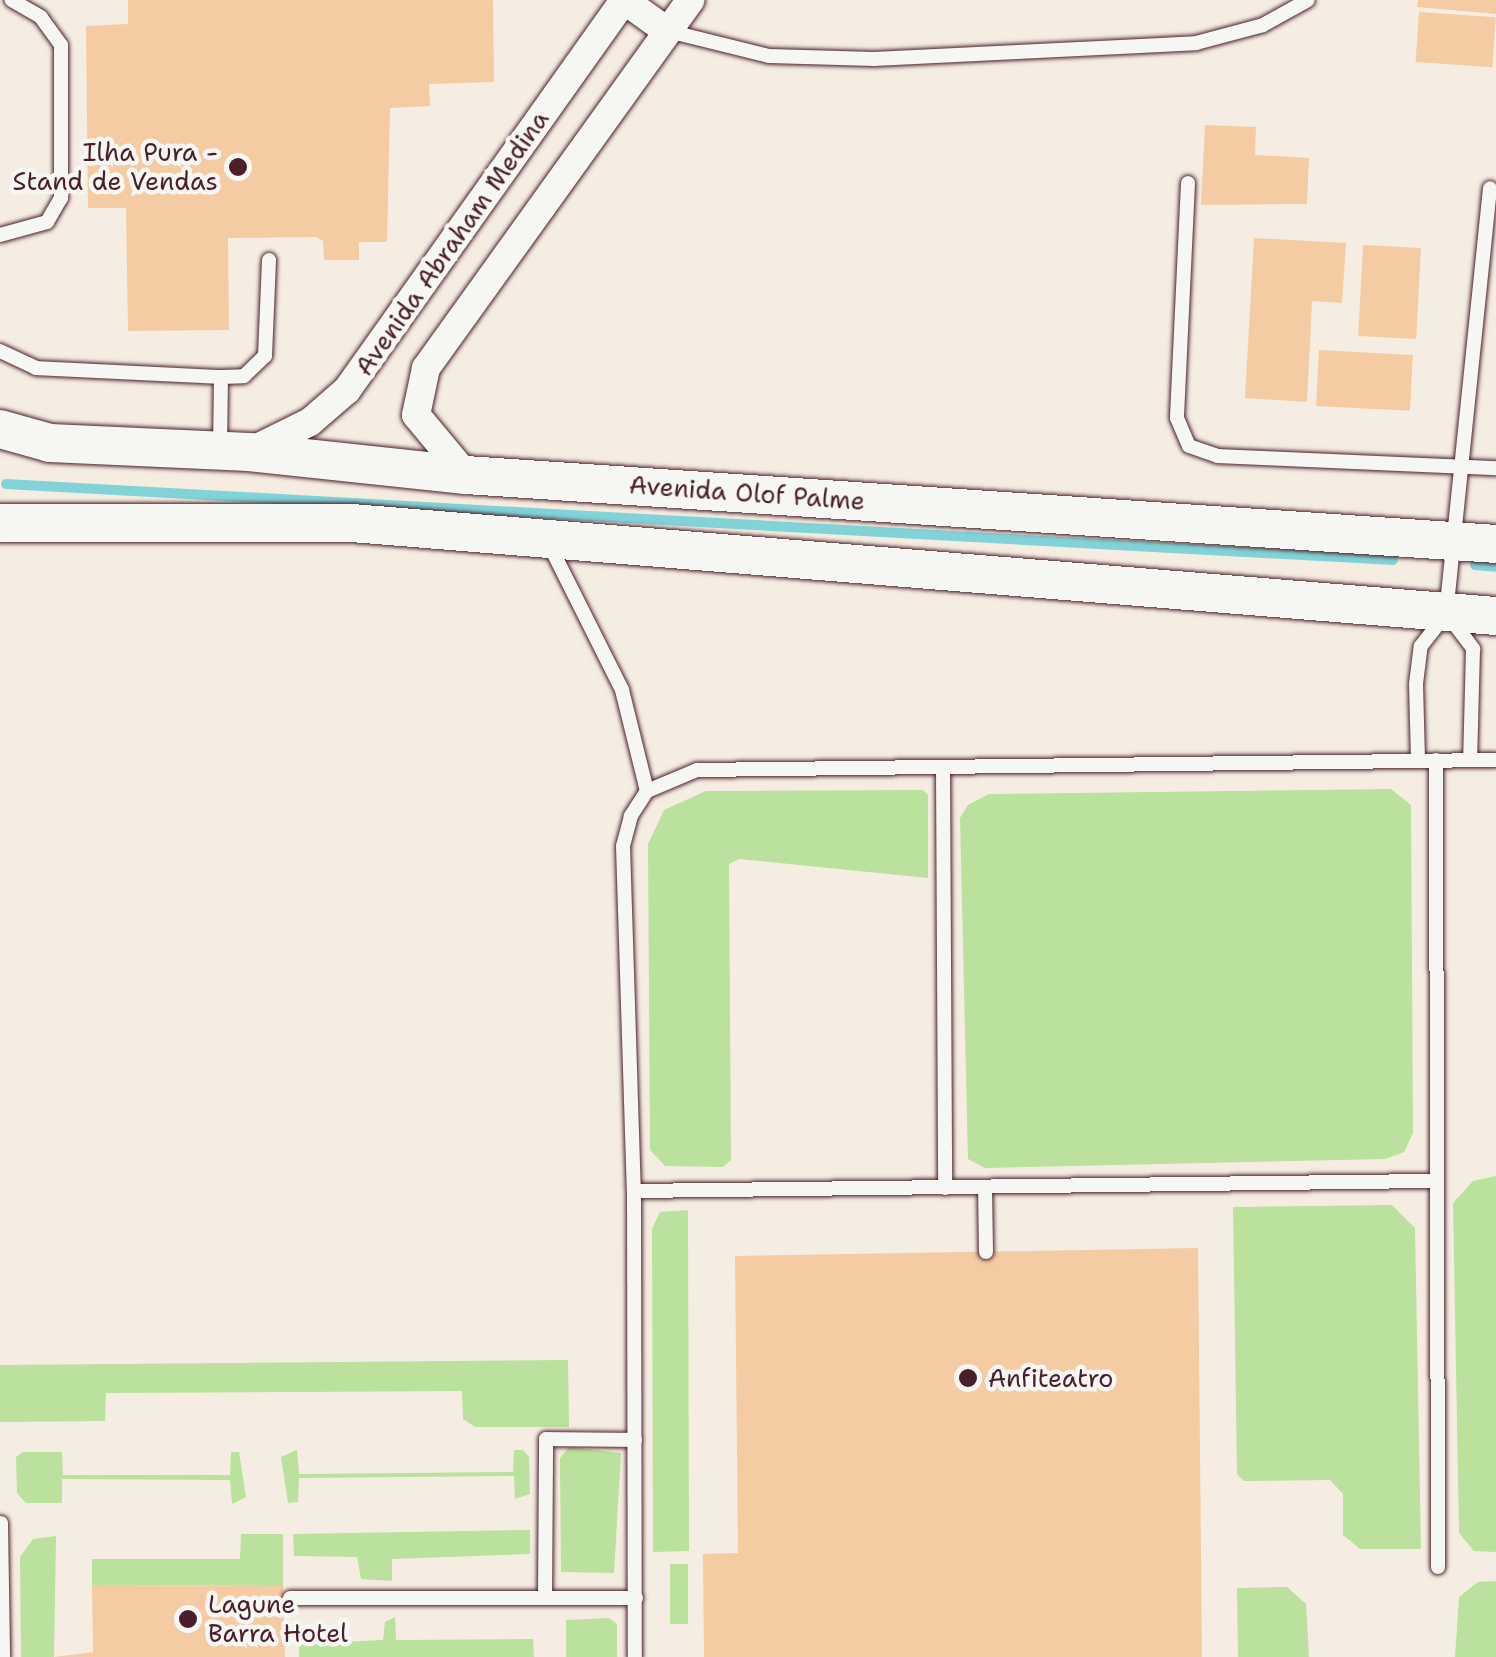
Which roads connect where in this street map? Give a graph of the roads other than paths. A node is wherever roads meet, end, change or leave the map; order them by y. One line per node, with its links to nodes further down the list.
1 (12, 0): 8 (lane)
2 (624, 0): 5 (street); 13 (street, Avenida Abraham Medina)
3 (690, 0): 5 (street, Avenida Abraham Medina)
4 (1308, 0): 5 (lane)
5 (667, 31): 16 (street, Avenida Abraham Medina)
6 (1188, 183): 14 (lane)
7 (1490, 188): 14 (lane)
8 (0, 234)
9 (269, 260): 11 (lane)
10 (0, 351): 11 (lane)
11 (221, 378): 13 (lane)
12 (0, 429): 13 (street, Avenida Olof Palme)
13 (235, 452): 16 (street, Avenida Olof Palme)
14 (1462, 466): 15 (lane); 19 (lane)
15 (1496, 468)
16 (466, 475): 19 (street, Avenida Olof Palme)
17 (0, 522): 18 (street)
18 (546, 540): 21 (street); 28 (lane)
19 (1452, 542): 20 (street, Avenida Olof Palme); 21 (lane)
20 (1496, 544)
21 (1446, 614): 22 (street); 23 (lane); 25 (lane)
22 (1496, 616)
23 (1418, 760): 24 (lane); 27 (lane)
24 (1436, 760): 25 (lane); 29 (lane)
25 (1470, 760): 26 (lane)
26 (1496, 760)
27 (944, 770): 28 (lane); 31 (lane)
28 (647, 791): 32 (lane)
29 (1432, 1181): 30 (lane); 36 (lane)
30 (985, 1187): 31 (lane); 33 (lane)
31 (945, 1188): 32 (lane)
32 (634, 1191): 34 (lane)
33 (986, 1252)
34 (635, 1440): 38 (lane); 39 (lane)
35 (1, 1523): 40 (lane)
36 (1438, 1568)
37 (290, 1598): 38 (lane)
38 (545, 1598): 39 (lane)
39 (636, 1598): 41 (lane)
40 (2, 1657)
41 (635, 1657)

